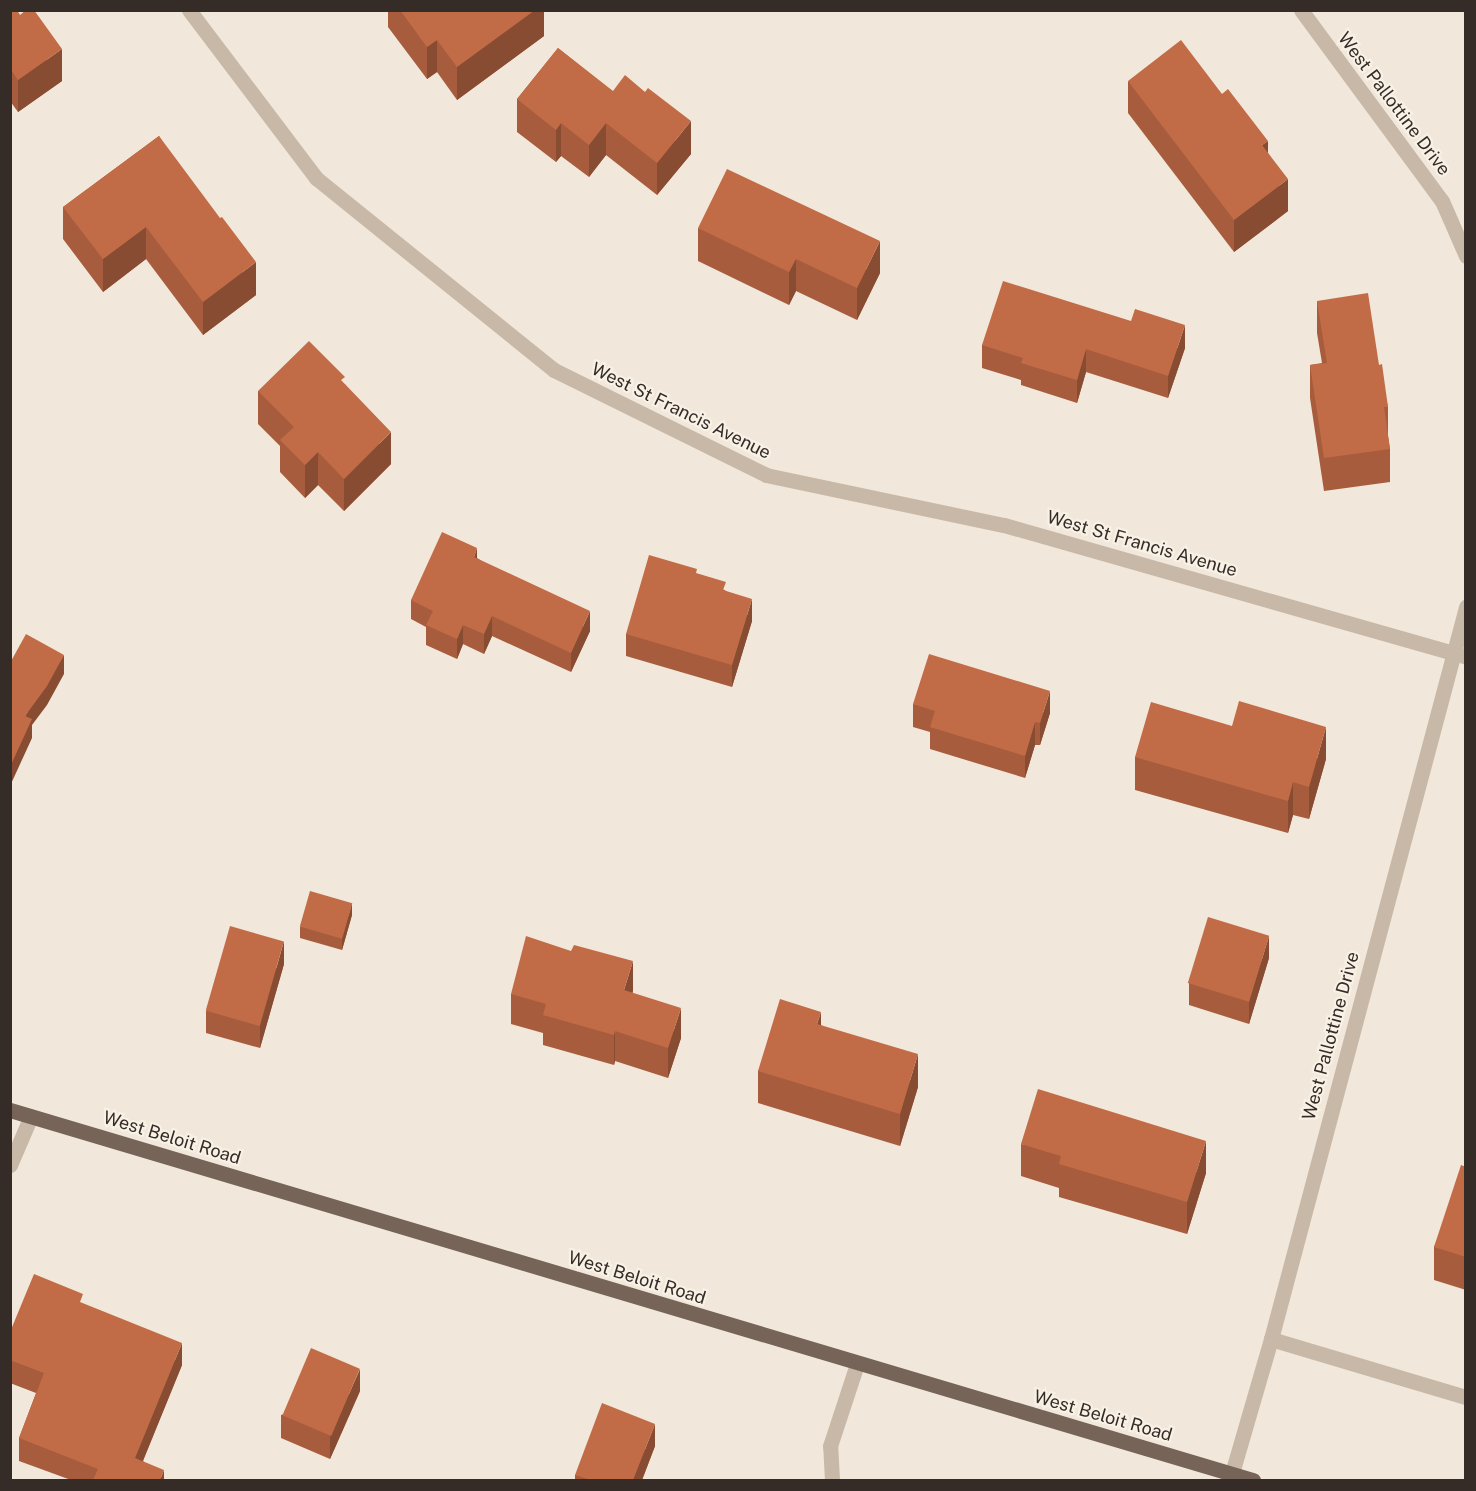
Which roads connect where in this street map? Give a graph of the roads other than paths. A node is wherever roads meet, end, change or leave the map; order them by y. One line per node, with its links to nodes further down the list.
1 (189, 10): 5 (street, West St Francis Avenue)
2 (1301, 10): 3 (street, West Pallottine Drive)
3 (1466, 256)
4 (1466, 608): 5 (street, West Pallottine Drive)
5 (1459, 655): 9 (street, West Pallottine Drive)
6 (10, 1110): 7 (main road, West Beloit Road)
7 (31, 1116): 8 (street); 10 (main road, West Beloit Road)
8 (10, 1166)
9 (1271, 1339): 11 (street); 12 (street, West Pallottine Drive)
10 (857, 1364): 12 (main road, West Beloit Road); 13 (street)
11 (1466, 1397)
12 (1231, 1478): 14 (main road, West Beloit Road)
13 (832, 1480)
14 (1253, 1480)

